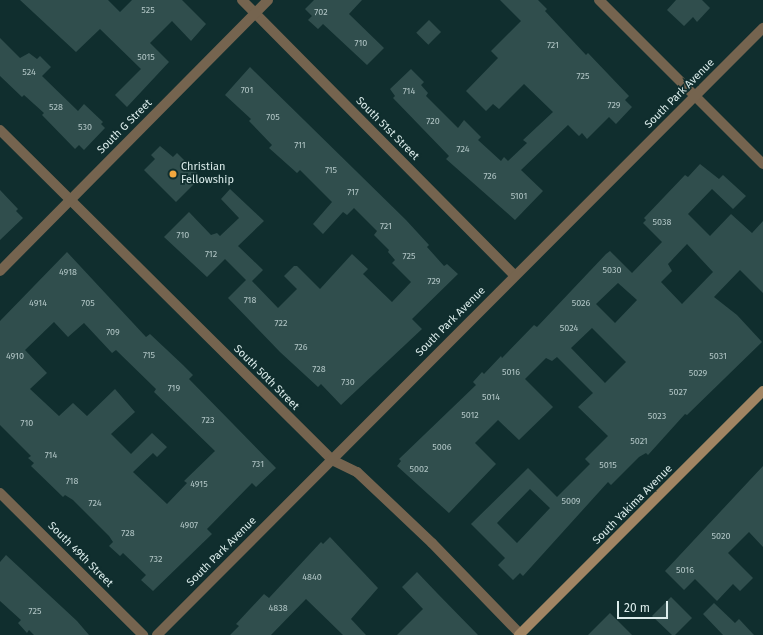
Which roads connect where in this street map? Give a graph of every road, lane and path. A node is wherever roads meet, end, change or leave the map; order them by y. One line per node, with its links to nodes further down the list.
1 (242, 0): 4 (street, South 51st Street)
2 (268, 0): 4 (street, South G Street)
3 (599, 0): 6 (street)
4 (255, 13): 9 (street, South G Street); 11 (street, South 51st Street)
5 (763, 28): 6 (street, South Park Avenue)
6 (694, 96): 8 (street); 11 (street, South Park Avenue)
7 (0, 130): 9 (street, South 50th Street)
8 (763, 164)
9 (70, 200): 10 (street, South G Street); 13 (street, South 50th Street)
10 (0, 271)
11 (514, 275): 13 (street, South Park Avenue)
12 (763, 392): 17 (main road, South Yakima Avenue)
13 (332, 460): 16 (street, South Park Avenue); 17 (street, South 50th Street)
14 (0, 493): 15 (street, South 49th Street)
15 (143, 635)
16 (157, 635)
17 (520, 635)

